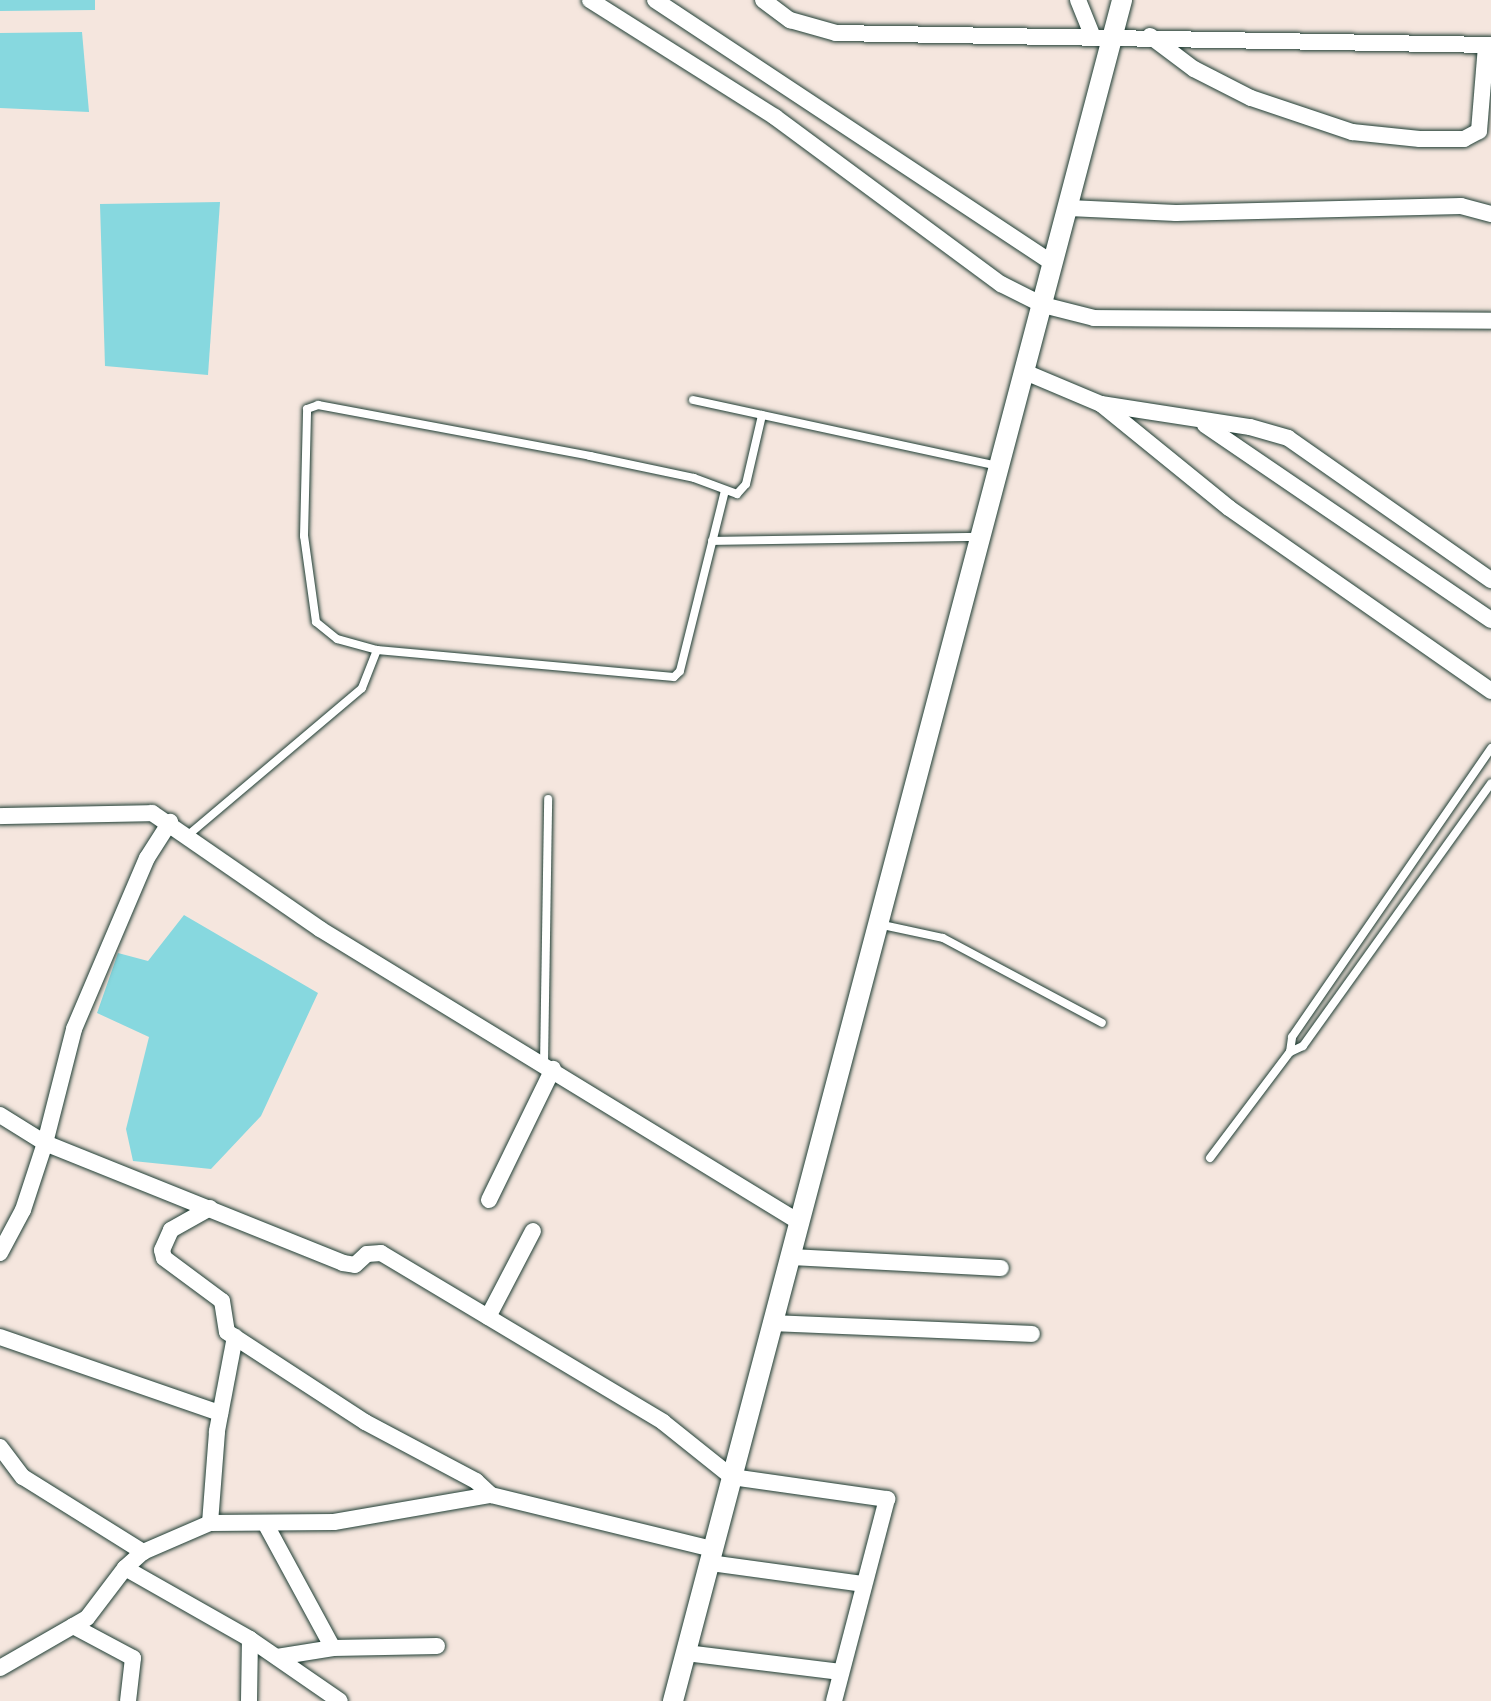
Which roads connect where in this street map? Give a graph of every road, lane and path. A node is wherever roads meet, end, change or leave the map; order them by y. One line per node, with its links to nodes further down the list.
1 (590, 0): 13 (street)
2 (655, 0): 12 (street)
3 (763, 0): 6 (street)
4 (1078, 0): 6 (street)
5 (1122, 0): 7 (street)
6 (1092, 35): 7 (street)
7 (1113, 35): 8 (street); 10 (street)
8 (1150, 36): 9 (street); 9 (street)
9 (1488, 45)
10 (1069, 208): 11 (street); 12 (street)
11 (1491, 214)
12 (1054, 264): 13 (street)
13 (1043, 305): 14 (street); 15 (street)
14 (1491, 321)
15 (1025, 372): 17 (street); 20 (street)
16 (693, 400): 18 (lane)
17 (1101, 404): 19 (street); 27 (street)
18 (762, 415): 20 (lane); 21 (lane)
19 (1202, 423): 24 (street); 25 (street)
20 (998, 467): 22 (street)
21 (725, 491): 23 (lane); 26 (lane)
22 (980, 537): 23 (lane); 36 (street)
23 (712, 541): 26 (lane)
24 (1491, 580)
25 (1491, 620)
26 (377, 650): 35 (lane)
27 (1491, 691)
28 (1491, 748): 30 (lane)
29 (1491, 783): 31 (lane)
30 (1466, 784): 31 (lane); 38 (lane)
31 (1481, 796): 38 (lane)
32 (548, 799): 39 (lane)
33 (0, 816): 34 (street)
34 (170, 822): 35 (street); 41 (street)
35 (187, 836): 39 (street)
36 (877, 924): 37 (lane); 45 (street)
37 (1102, 1023)
38 (1290, 1052): 42 (lane)
39 (549, 1067): 43 (street); 45 (street)
40 (0, 1115): 41 (street)
41 (45, 1143): 44 (street); 47 (street)
42 (1210, 1158)
43 (489, 1200)
44 (210, 1208): 50 (street); 54 (street)
45 (799, 1222): 48 (street)
46 (533, 1231): 50 (street)
47 (0, 1252)
48 (790, 1257): 49 (street); 51 (street)
49 (1001, 1268)
50 (488, 1317): 57 (street)
51 (773, 1323): 52 (street); 57 (street)
52 (1032, 1334)
53 (0, 1337): 55 (street)
54 (235, 1337): 55 (street); 58 (street)
55 (220, 1413): 59 (street)
56 (0, 1447): 61 (street)
57 (732, 1477): 62 (street); 64 (street)
58 (491, 1495): 60 (street); 62 (street)
59 (210, 1523): 60 (street); 61 (street)
60 (265, 1523): 68 (street)
61 (143, 1552): 63 (street)
62 (712, 1556): 64 (street); 69 (street)
63 (125, 1568): 65 (street); 66 (street)
64 (864, 1584): 72 (street)
65 (73, 1626): 71 (street); 73 (street)
66 (250, 1639): 70 (street); 74 (street)
67 (437, 1646): 68 (street)
68 (333, 1648): 70 (street)
69 (686, 1653): 72 (street); 76 (street)
70 (277, 1657): 75 (street)
71 (0, 1668)
72 (841, 1672): 77 (street)
73 (128, 1701)
74 (249, 1701)
75 (340, 1701)
76 (673, 1701)
77 (834, 1701)

